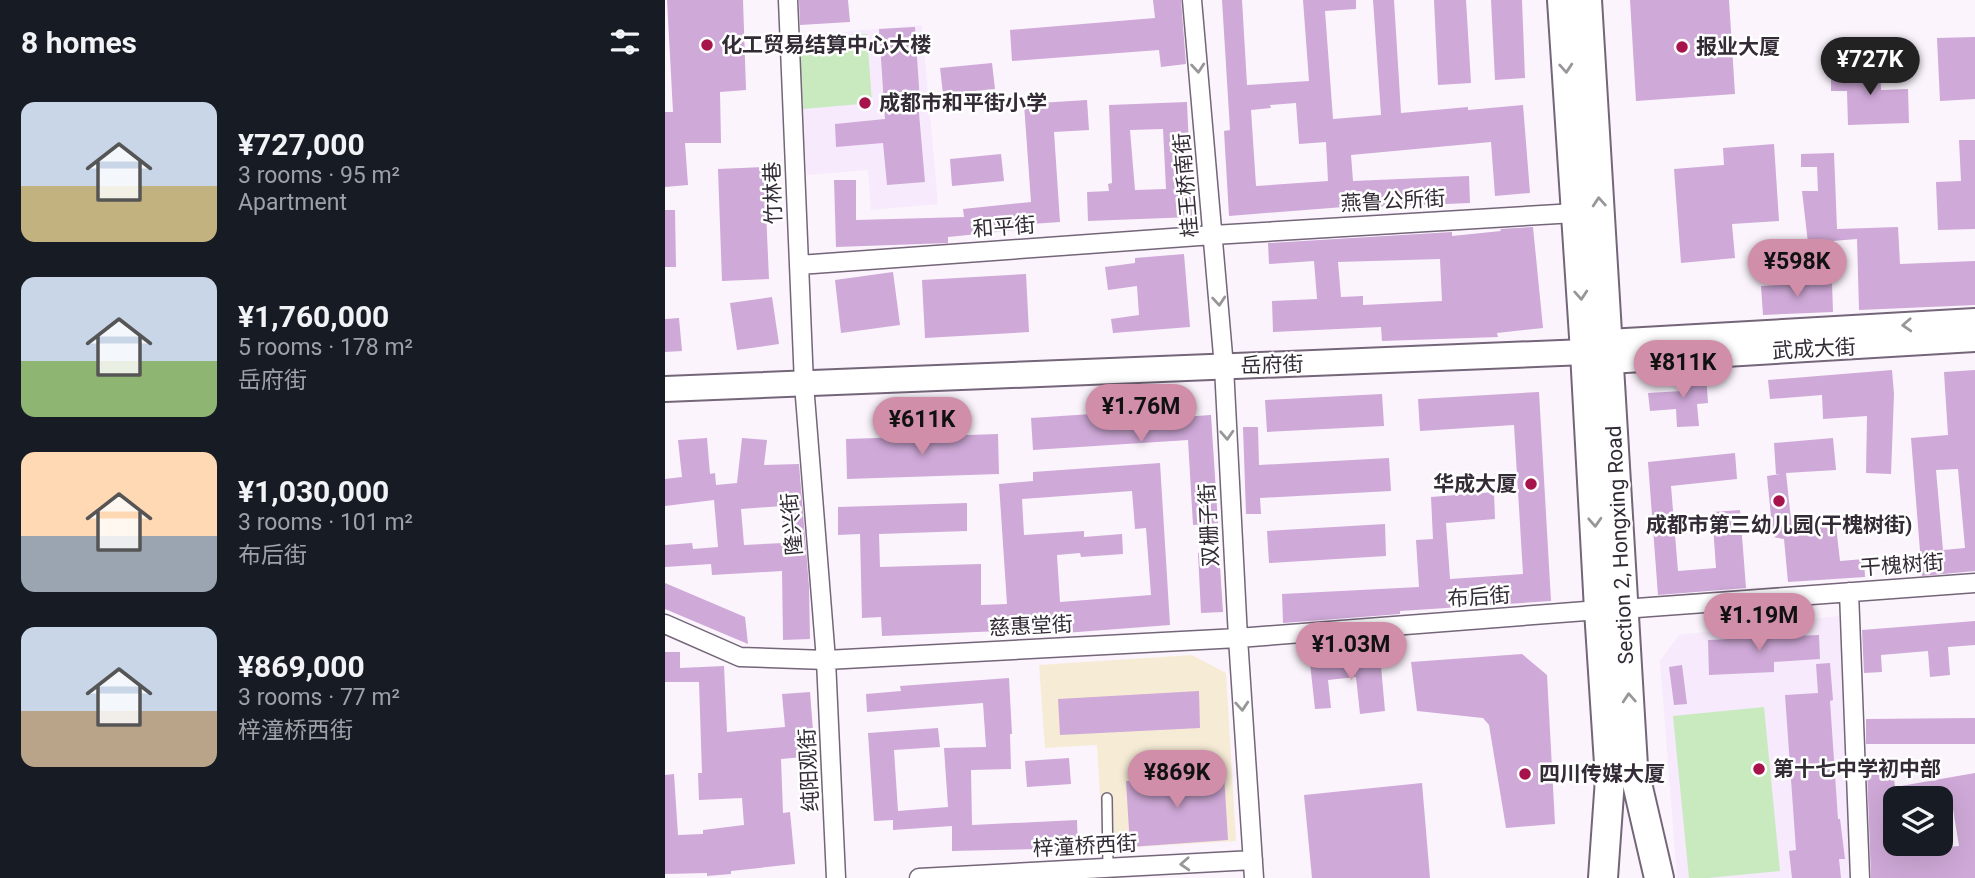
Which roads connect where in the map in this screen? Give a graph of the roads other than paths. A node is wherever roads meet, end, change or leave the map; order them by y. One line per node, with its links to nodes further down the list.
1 (788, 0): 7 (street, 竹林巷)
2 (1192, 0): 6 (street, 桂王桥南街, one-way to 6)
3 (1562, 0): 5 (main road, Section 2, Hongxing Road, one-way to 5)
4 (1587, 0): 10 (main road, Section 2, Hongxing Road, one-way to 4)
5 (1575, 213): 6 (street, 燕鲁公所街); 10 (main road, Section 2, Hongxing Road, one-way to 10)
6 (1213, 235): 7 (street, 和平街); 11 (street, 桂王桥南街, one-way to 11)
7 (799, 265): 12 (street, 竹林巷)
8 (1975, 321): 10 (street, 武成大街, one-way to 10)
9 (1975, 339): 10 (street, 武成大街)
10 (1601, 352): 11 (street, 岳府街); 16 (main road, Section 2, Hongxing Road)
11 (1224, 367): 12 (street, 岳府街); 18 (street, 双栅子街, one-way to 18)
12 (804, 384): 13 (street, 岳府街); 19 (street, 隆兴街)
13 (665, 389)
14 (1975, 583): 15 (street, 干槐树街)
15 (1849, 592): 16 (street, 干槐树街); 31 (street)
16 (1611, 610): 18 (street, 布后街); 20 (main road, Section 2, Hongxing Road)
17 (665, 624): 19 (street, 慈惠堂街)
18 (1238, 638): 19 (street, 慈惠堂街); 23 (street, 双栅子街, one-way to 23)
19 (827, 660): 25 (street, 纯阳观街)
20 (1621, 773): 27 (main road, Section 2, Hongxing Road); 28 (main road); 29 (main road); 30 (main road, Section 2, Hongxing Road)
21 (1107, 798): 22 (lane)
22 (1108, 868): 23 (street, 梓潼桥西街, one-way to 22); 24 (street, 梓潼桥西街)
23 (1253, 869)
24 (990, 876): 26 (street, 梓潼桥西街)
25 (836, 878)
26 (919, 878)
27 (1602, 878)
28 (1617, 878)
29 (1639, 878)
30 (1659, 878)
31 (1860, 878)

